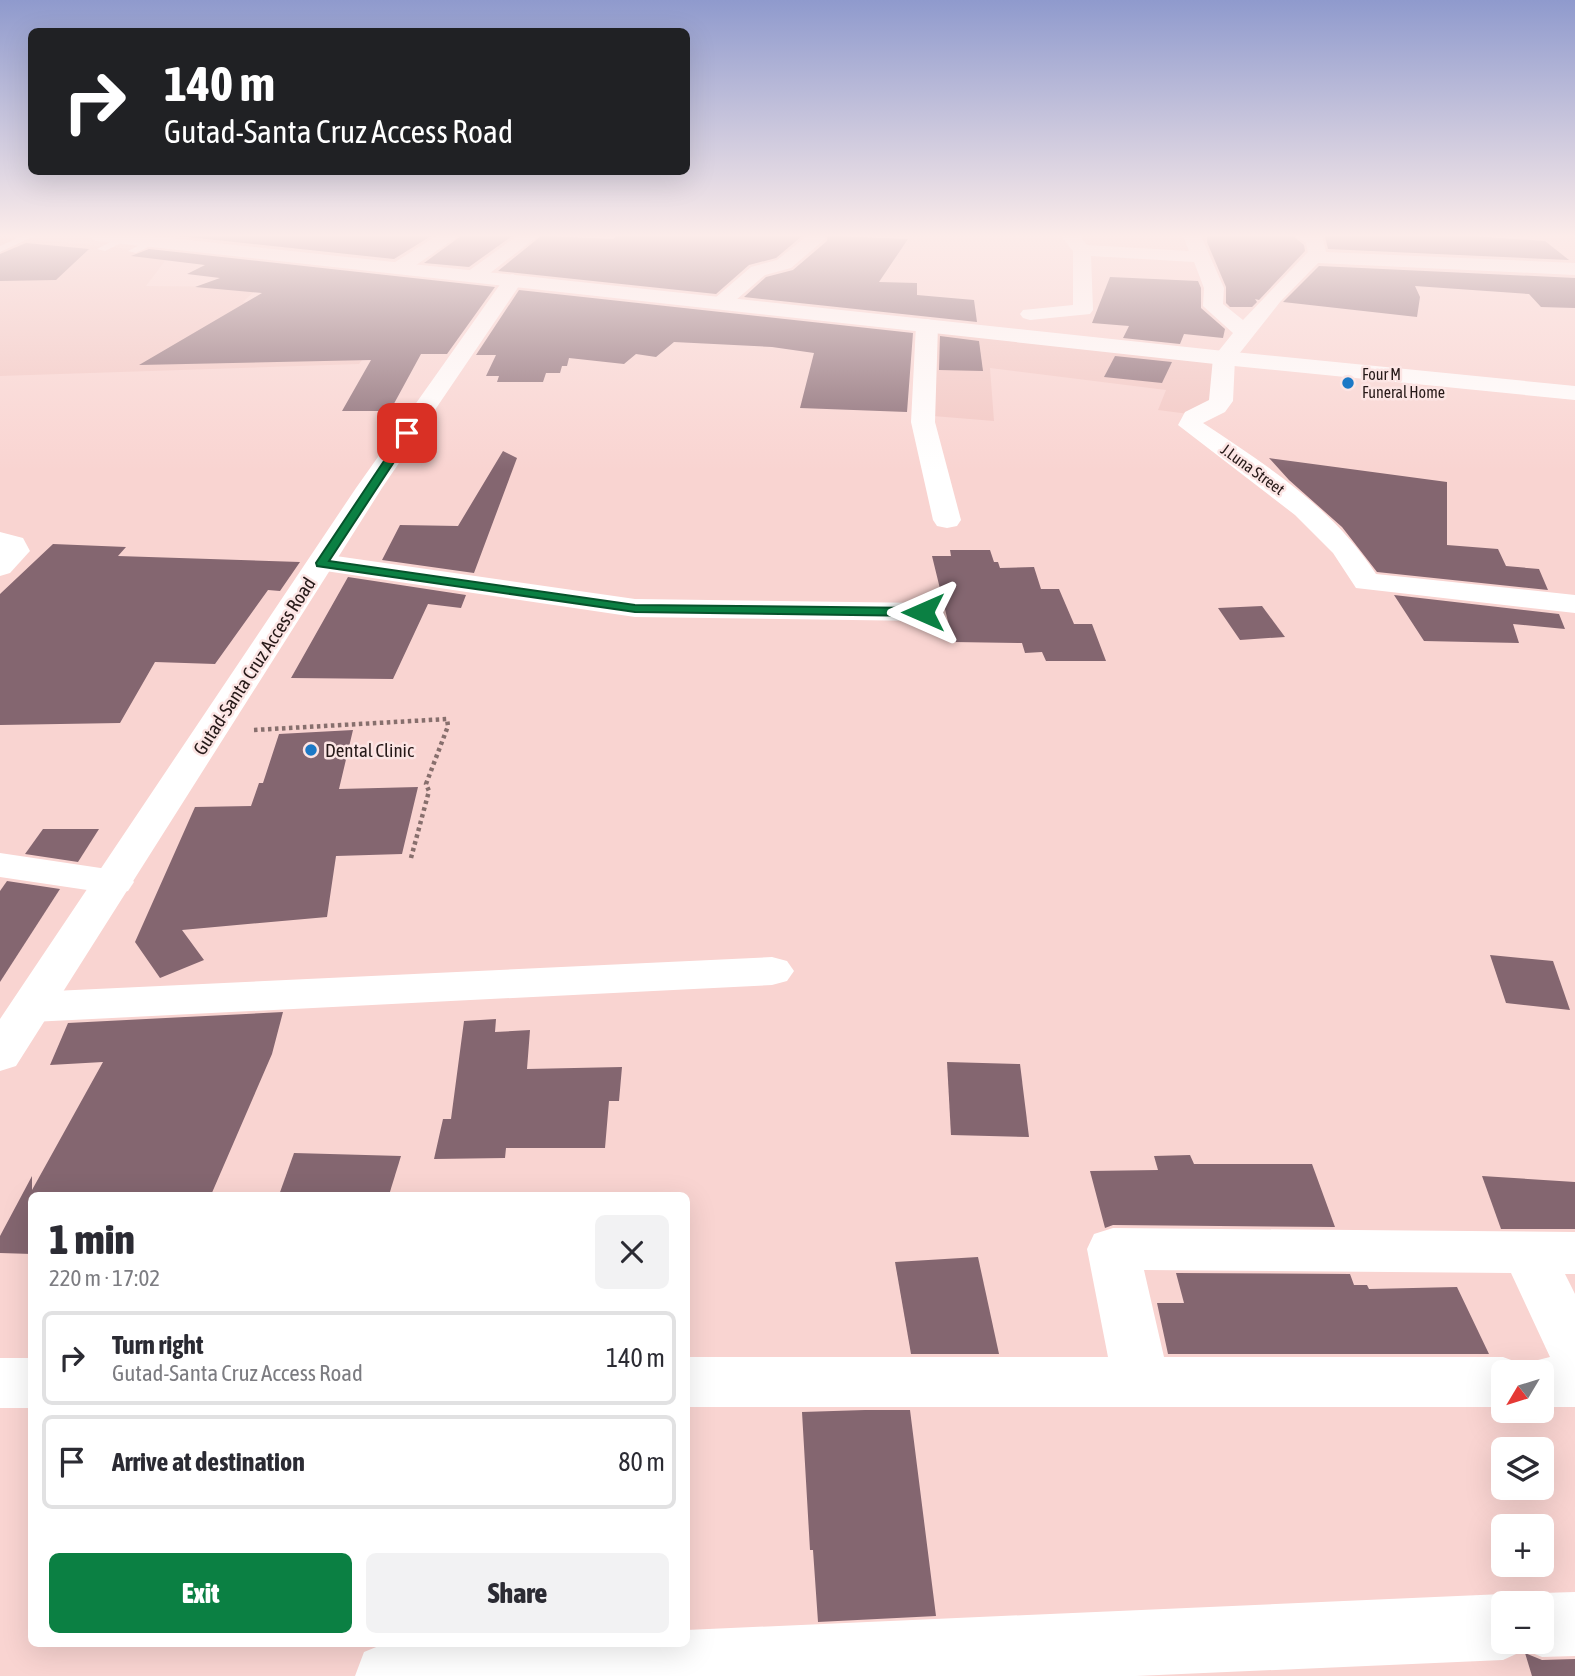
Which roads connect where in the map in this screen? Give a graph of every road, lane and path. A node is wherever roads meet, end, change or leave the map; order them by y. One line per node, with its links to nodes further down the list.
1 (490, 314): 15 (street, Gutad-Santa Cruz Access Road)
2 (831, 314): 7 (street)
3 (1030, 314): 9 (street)
4 (1081, 314): 10 (street)
5 (1223, 314): 8 (street)
6 (1259, 314): 8 (street)
7 (927, 325): 9 (street); 13 (street)
8 (1242, 331): 11 (street)
9 (1008, 334): 10 (street)
10 (1067, 340): 11 (street)
11 (1224, 358): 12 (street); 17 (street, J.Luna Street)
12 (1575, 393)
13 (947, 520)
14 (0, 541): 16 (street)
15 (322, 563): 18 (street); 19 (street, Gutad-Santa Cruz Access Road)
16 (0, 567)
17 (1575, 604)
18 (923, 612)
19 (211, 732): 20 (path); 22 (street, Gutad-Santa Cruz Access Road)
20 (411, 858)
21 (0, 865): 22 (street)
22 (114, 882): 24 (street, Gutad-Santa Cruz Access Road)
23 (772, 971): 24 (street)
24 (32, 1007): 25 (street, Gutad-Santa Cruz Access Road)
25 (0, 1055)
26 (1551, 1252): 27 (street); 29 (street)
27 (1575, 1351)
28 (690, 1382): 29 (street)
29 (1140, 1382): 30 (street)
30 (1491, 1382)
31 (1554, 1382): 32 (street)
32 (1575, 1382)
33 (0, 1383): 34 (street)
34 (28, 1383)
35 (1575, 1624): 36 (street)
36 (1554, 1625)
37 (1491, 1628): 38 (street)
38 (388, 1676)

